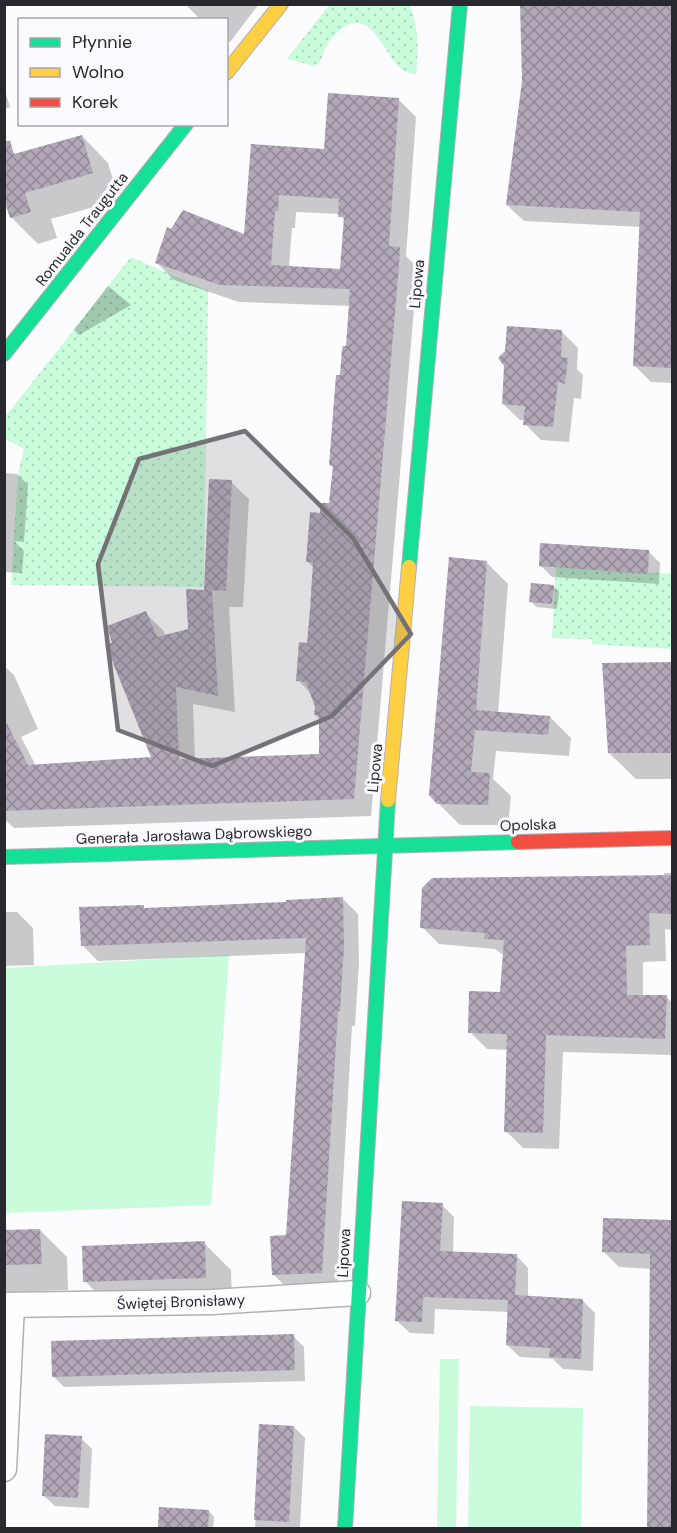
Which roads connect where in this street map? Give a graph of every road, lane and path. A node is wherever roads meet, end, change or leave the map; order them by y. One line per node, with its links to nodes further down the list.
1 (281, 4): 3 (street)
2 (457, 7): 7 (street, Lipowa)
3 (228, 70)
4 (184, 126): 5 (street, Romualda Traugutta)
5 (4, 354)
6 (672, 838): 7 (street, Opolska)
7 (384, 846): 8 (street, Generała Jarosława Dąbrowskiego); 9 (street, Lipowa)
8 (4, 857)
9 (358, 1293): 10 (street, Świętej Bronisławy); 12 (street, Lipowa)
10 (8, 1305): 11 (street)
11 (4, 1468)
12 (345, 1528)

